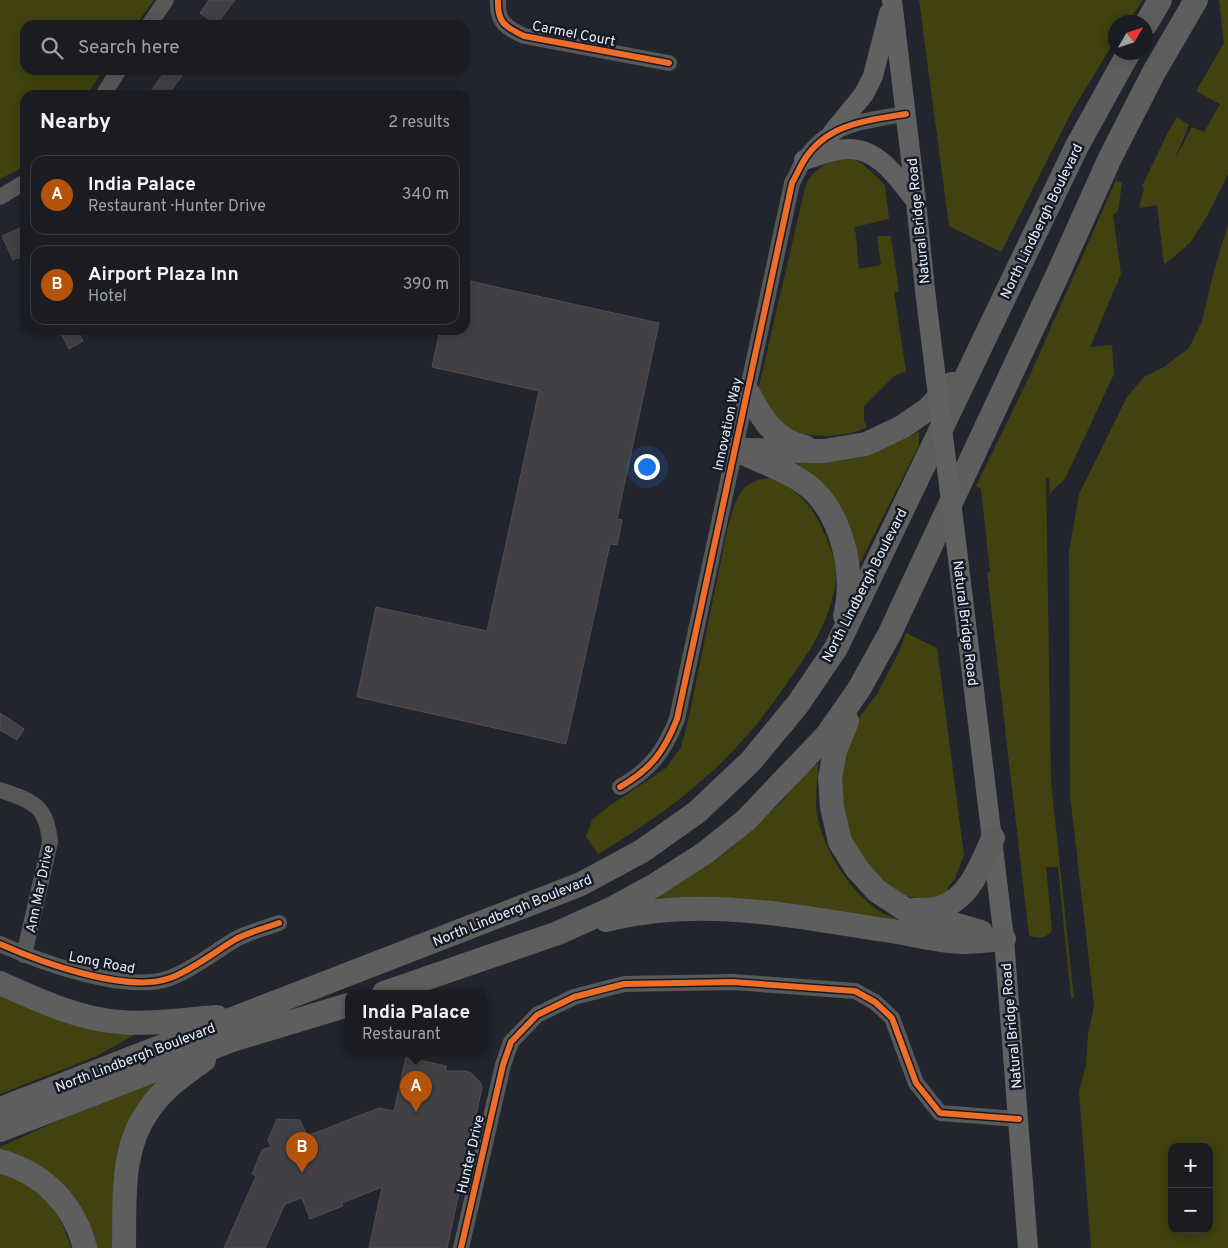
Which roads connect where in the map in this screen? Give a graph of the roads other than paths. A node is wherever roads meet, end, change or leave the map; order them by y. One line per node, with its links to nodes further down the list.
1 (166, 0): 7 (street)
2 (498, 0): 9 (street, Carmel Court)
3 (1160, 0): 6 (highway)
4 (1196, 0): 23 (highway)
5 (892, 2): 12 (main road, Natural Bridge Road); 13 (main road)
6 (1151, 15)
7 (152, 20)
8 (1124, 60): 18 (highway, North Lindbergh Boulevard)
9 (669, 63)
10 (116, 75): 11 (street)
11 (105, 90)
12 (906, 114): 13 (street, Innovation Way); 17 (main road, Natural Bridge Road)
13 (833, 132): 14 (street, Innovation Way)
14 (804, 160): 17 (main road); 19 (street, Innovation Way)
15 (20, 185): 16 (street)
16 (0, 197)
17 (916, 201): 26 (main road, Natural Bridge Road, bridge)
18 (976, 356): 21 (highway); 22 (highway, North Lindbergh Boulevard)
19 (747, 391): 20 (street, Innovation Way); 21 (highway)
20 (735, 450): 21 (highway); 22 (highway); 24 (street, Innovation Way)
21 (824, 451)
22 (836, 648): 36 (highway, North Lindbergh Boulevard)
23 (859, 689): 27 (highway); 29 (highway)
24 (620, 787)
25 (0, 790): 32 (street, Ann Mar Drive)
26 (993, 838): 27 (highway); 30 (main road, Natural Bridge Road)
27 (906, 910): 30 (highway)
28 (278, 923): 32 (street, Long Road)
29 (558, 932): 30 (highway); 34 (highway)
30 (1004, 939): 39 (main road, Natural Bridge Road)
31 (0, 944): 32 (street, Long Road)
32 (24, 954)
33 (0, 983): 36 (highway)
34 (393, 990)
35 (345, 1006): 37 (highway, North Lindbergh Boulevard)
36 (244, 1015): 38 (highway, North Lindbergh Boulevard)
37 (232, 1040): 40 (highway, North Lindbergh Boulevard); 43 (highway)
38 (0, 1109)
39 (1019, 1119): 44 (street, Hunter Drive); 45 (main road, Natural Bridge Road)
40 (0, 1130)
41 (0, 1161): 42 (highway)
42 (85, 1248)
43 (124, 1248)
44 (461, 1248)
45 (1028, 1248)

